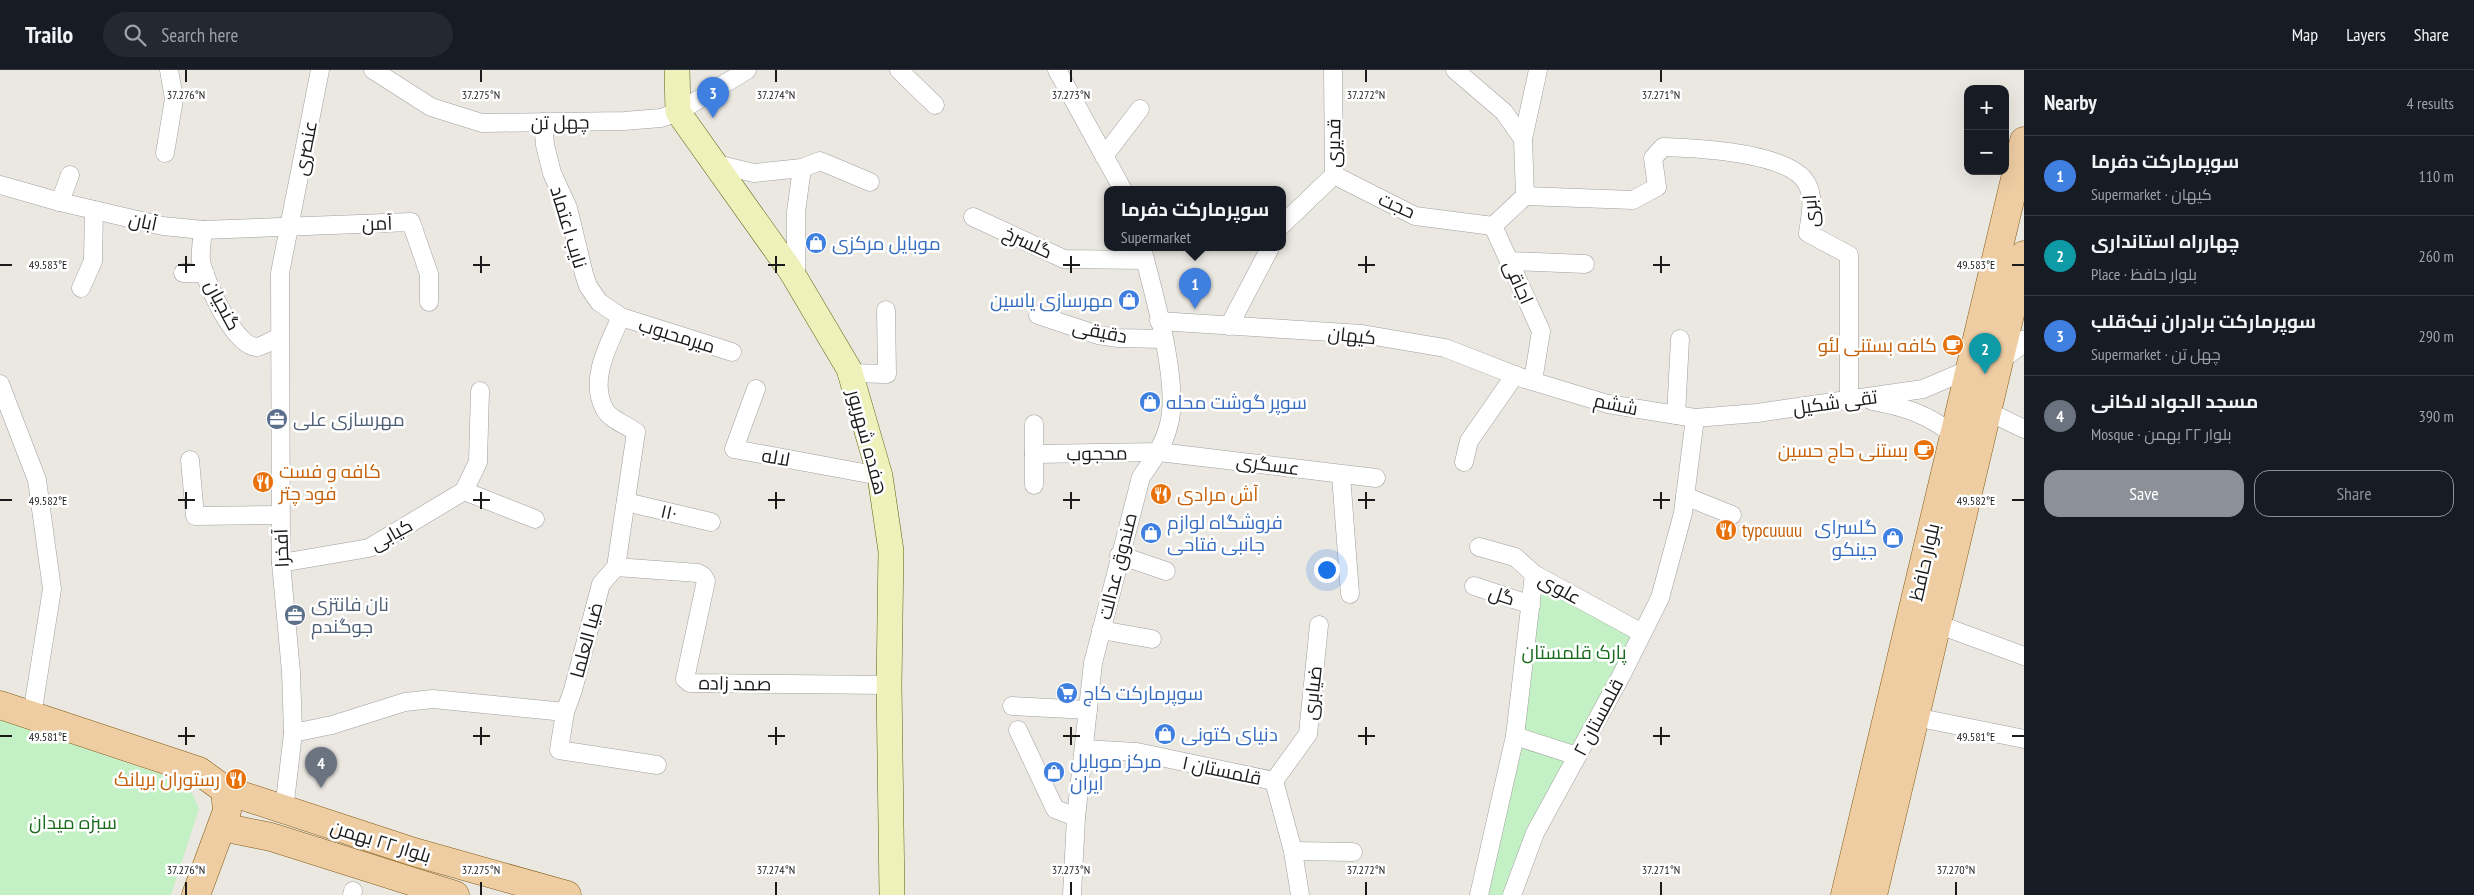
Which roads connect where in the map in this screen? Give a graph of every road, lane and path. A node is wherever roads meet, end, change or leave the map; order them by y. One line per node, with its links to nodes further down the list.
1 (169, 70): 17 (street)
2 (320, 70): 31 (street, عنصری)
3 (373, 70): 14 (street, چهل تن)
4 (677, 70): 13 (main road)
5 (747, 70): 13 (street, چهل تن)
6 (900, 70): 11 (street)
7 (1057, 70): 18 (street)
8 (1333, 70): 22 (street, قدیری)
9 (1455, 70): 15 (street)
10 (1538, 70): 15 (street)
11 (935, 105)
12 (1140, 109): 18 (street)
13 (678, 112): 14 (street, چهل تن); 19 (main road, هفده شهریور)
14 (543, 122): 46 (street, نایب اعتماد)
15 (1523, 139): 26 (street)
16 (2024, 141): 55 (main road, بلوار حافظ)
17 (165, 153)
18 (1104, 156): 25 (street)
19 (716, 164): 20 (street); 41 (main road, هفده شهریور)
20 (802, 168): 23 (street); 41 (street)
21 (70, 175): 27 (street)
22 (1334, 175): 30 (street, قدیری); 32 (street, حجت)
23 (870, 182)
24 (0, 185): 27 (street, آبان)
25 (1121, 186)
26 (1525, 196): 32 (street); 62 (street, ابری)
27 (60, 202): 28 (street, آبان)
28 (94, 210): 33 (street, آبان); 42 (street)
29 (972, 217): 35 (street, گلسرخ)
30 (1286, 221)
31 (290, 226): 33 (street, آبان); 43 (street, آمن); 49 (street, آفخرا)
32 (1494, 226): 37 (street, اجاقی)
33 (203, 230): 40 (street, گنجیان)
34 (1268, 251): 48 (street)
35 (1144, 254): 47 (street, صندوق عدالت)
36 (2024, 255): 54 (main road, بلوار حافظ)
37 (1509, 261): 38 (street); 58 (street, اجاقی)
38 (1585, 264)
39 (183, 273): 40 (street)
40 (205, 273): 49 (street, گنجیان)
41 (796, 278): 56 (main road, هفده شهریور)
42 (80, 288)
43 (429, 302)
44 (886, 310): 56 (street)
45 (1038, 315): 50 (street, دقیقی)
46 (621, 318): 53 (street, میرمحبوب); 79 (street)
47 (1159, 321): 48 (street, کیهان); 50 (street, صندوق عدالت)
48 (1229, 326): 57 (street, کیهان)
49 (278, 338): 80 (street, آفخرا)
50 (1163, 339): 69 (street, صندوق عدالت)
51 (1680, 339): 64 (street)
52 (2024, 341): 54 (street)
53 (732, 352)
54 (2012, 357): 55 (main road); 63 (main road, بلوار حافظ)
55 (1970, 369): 62 (street, تقی شکیل); 68 (main road, بلوار حافظ)
56 (850, 373): 74 (main road, هفده شهریور)
57 (1515, 375): 58 (street, کیهان); 72 (street)
58 (1536, 382): 64 (street, ششم)
59 (0, 384): 104 (street)
60 (756, 389): 74 (street, لاله)
61 (480, 391): 77 (street)
62 (1854, 399): 65 (street, تقی شکیل); 68 (street)
63 (1987, 411): 67 (street); 93 (main road, بلوار حافظ)
64 (1676, 415): 65 (street, ششم)
65 (1695, 418): 78 (street, قلمستان ۲)
66 (1034, 424): 70 (street)
67 (2024, 429)
68 (1954, 435): 129 (main road, بلوار حافظ)
69 (1159, 452): 70 (street, محجوب); 73 (street, عسگری); 85 (street, صندوق عدالت)
70 (1034, 454): 76 (street)
71 (190, 460): 80 (street)
72 (1464, 462)
73 (1341, 475): 75 (street, عسگری); 91 (street)
74 (880, 476): 99 (main road, هفده شهریور)
75 (1376, 478)
76 (1034, 485)
77 (464, 491): 82 (street); 86 (street, کیابی)
78 (1685, 496): 81 (street); 96 (street, قلمستان ۲)
79 (626, 502): 83 (street, ۱۱۰); 87 (street)
80 (280, 515): 86 (street, آفخرا)
81 (1732, 515)
82 (535, 519)
83 (712, 522)
84 (1479, 547): 89 (street, علوی)
85 (1119, 555): 88 (street); 95 (street, صندوق عدالت)
86 (281, 563): 107 (street, آفخرا)
87 (616, 567): 99 (street, صمد زاده); 103 (street, ضیا العلما)
88 (1166, 571)
89 (1534, 574): 92 (street); 96 (street, علوی)
90 (1474, 586): 92 (street, گل)
91 (1350, 594)
92 (1531, 605): 108 (street)
93 (1937, 624): 98 (street); 105 (main road, بلوار حافظ)
94 (1319, 625): 113 (street, ضیابری)
95 (1101, 630): 97 (street); 102 (street, صندوق عدالت)
96 (1642, 633): 111 (street, قلمستان ۲)
97 (1152, 639)
98 (2024, 656)
99 (889, 686): 124 (main road, هفده شهریور)
100 (0, 705): 104 (main road)
101 (1012, 706): 102 (street)
102 (1088, 710): 110 (street, صندوق عدالت)
103 (565, 712): 107 (street); 112 (street, ضیا العلما)
104 (32, 715): 114 (main road)
105 (1915, 717): 109 (street); 130 (main road, بلوار حافظ)
106 (1018, 730): 116 (street)
107 (293, 733): 115 (street, آفخرا)
108 (1515, 736): 111 (street); 127 (street)
109 (2024, 740)
110 (1084, 749): 113 (street, قلمستان ۱); 116 (street, صندوق عدالت)
111 (1577, 756): 128 (street, قلمستان ۲)
112 (657, 765)
113 (1274, 781): 119 (street, قلمستان ۱)
114 (225, 790): 115 (main road, بلوار ۲۲ بهمن); 117 (main road)
115 (275, 806): 118 (main road); 121 (main road, بلوار ۲۲ بهمن)
116 (1076, 817): 125 (street, صندوق عدالت)
117 (222, 827): 118 (main road, بلوار ۲۲ بهمن); 122 (main road)
118 (257, 833): 123 (main road, بلوار ۲۲ بهمن)
119 (1294, 851): 120 (street); 126 (street, قلمستان ۱)
120 (1353, 852)
121 (550, 893)
122 (196, 895)
123 (455, 895)
124 (892, 895)
125 (1072, 895)
126 (1300, 895)
127 (1479, 895)
128 (1512, 895)
129 (1845, 895)
130 (1873, 895)

